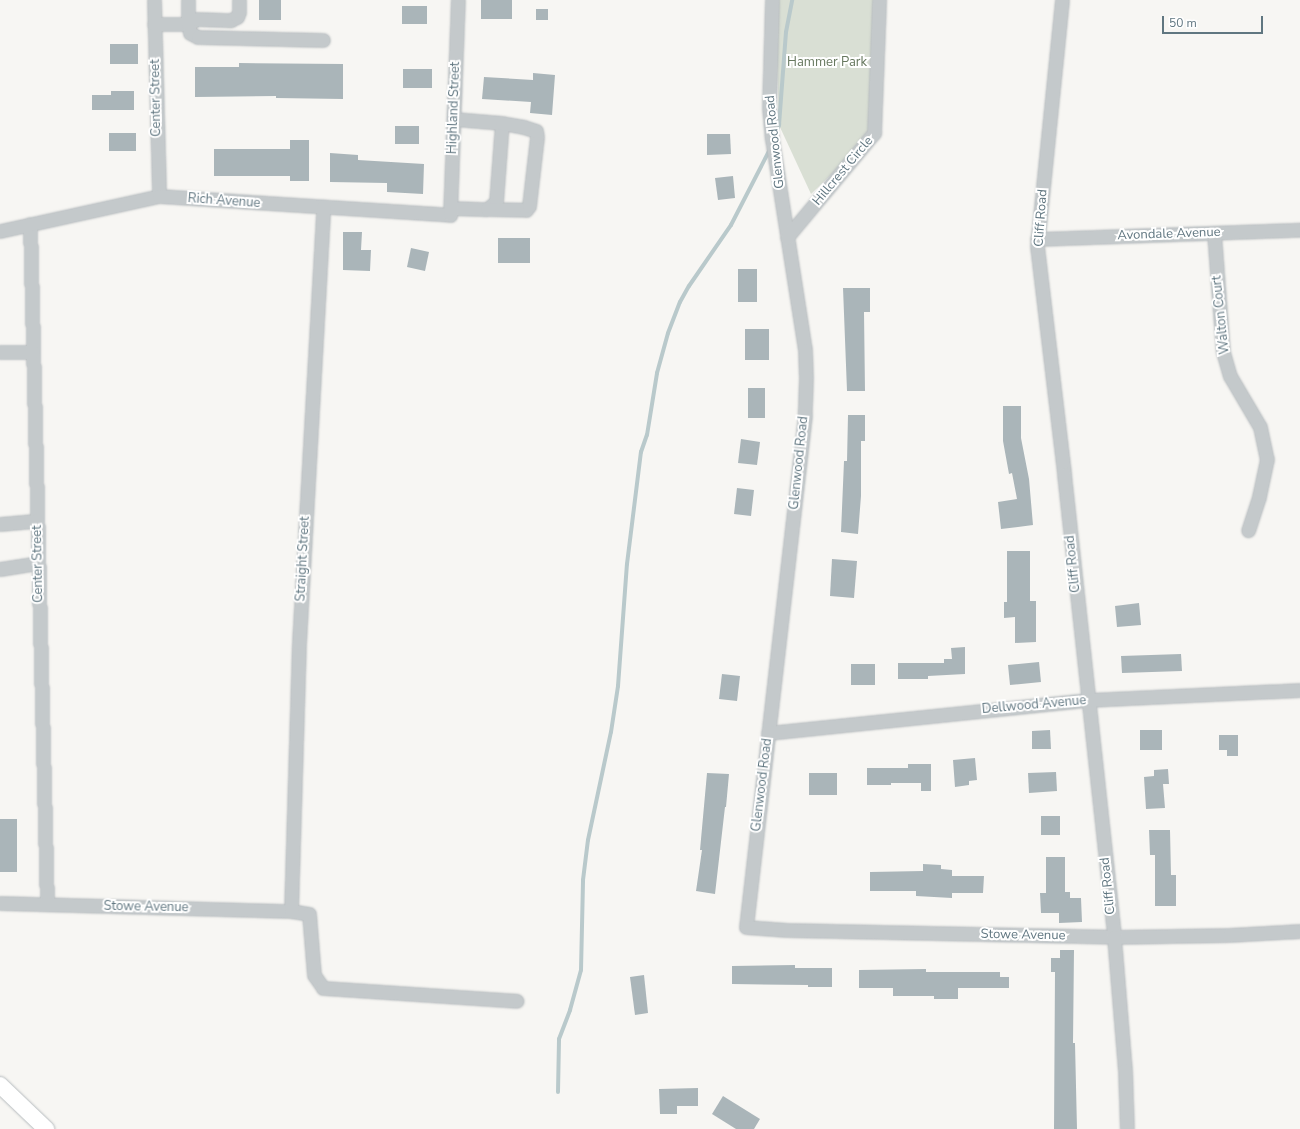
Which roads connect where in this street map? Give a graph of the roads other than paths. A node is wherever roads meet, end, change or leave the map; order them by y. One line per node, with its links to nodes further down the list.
1 (154, 0): 8 (street, Center Street)
2 (188, 0): 9 (street)
3 (239, 0): 9 (street)
4 (458, 0): 11 (street, Highland Street)
5 (772, 0): 21 (street, Glenwood Road)
6 (879, 0): 21 (street, Hillcrest Circle)
7 (1062, 0): 22 (street, Cliff Road)
8 (154, 24): 9 (street); 13 (street, Center Street)
9 (188, 24): 10 (street)
10 (323, 40)
11 (454, 119): 12 (street); 16 (street, Highland Street)
12 (502, 123): 15 (street); 15 (street, Rich Avenue)
13 (159, 196): 14 (street, Rich Avenue); 17 (street, Rich Avenue)
14 (323, 207): 16 (street, Rich Avenue); 35 (street, Straight Street)
15 (486, 209): 16 (street, Rich Avenue)
16 (450, 212)
17 (30, 224): 19 (street, Rich Avenue); 24 (street, Center Street)
18 (1300, 230): 20 (street, Avondale Avenue)
19 (0, 231)
20 (1214, 233): 22 (street, Avondale Avenue); 27 (street, Walton Court)
21 (787, 237): 32 (street, Glenwood Road)
22 (1038, 239): 31 (street, Cliff Road)
23 (0, 352): 24 (street)
24 (33, 352): 25 (street, Center Street)
25 (37, 521): 26 (street); 28 (street, Center Street)
26 (0, 524)
27 (1248, 530)
28 (38, 563): 29 (street); 34 (street, Center Street)
29 (0, 569)
30 (1300, 690): 31 (street, Dellwood Avenue)
31 (1088, 700): 32 (street, Dellwood Avenue); 38 (street, Cliff Road)
32 (768, 733): 36 (street, Glenwood Road)
33 (0, 903): 34 (street, Stowe Avenue)
34 (47, 904): 35 (street, Stowe Avenue)
35 (291, 911): 39 (street, Stowe Avenue)
36 (746, 927): 38 (street, Stowe Avenue)
37 (1300, 931): 38 (street, Stowe Avenue)
38 (1114, 937): 42 (street, Cliff Road)
39 (517, 1002)
40 (0, 1084): 41 (main road)
41 (46, 1129)
42 (1127, 1129)

